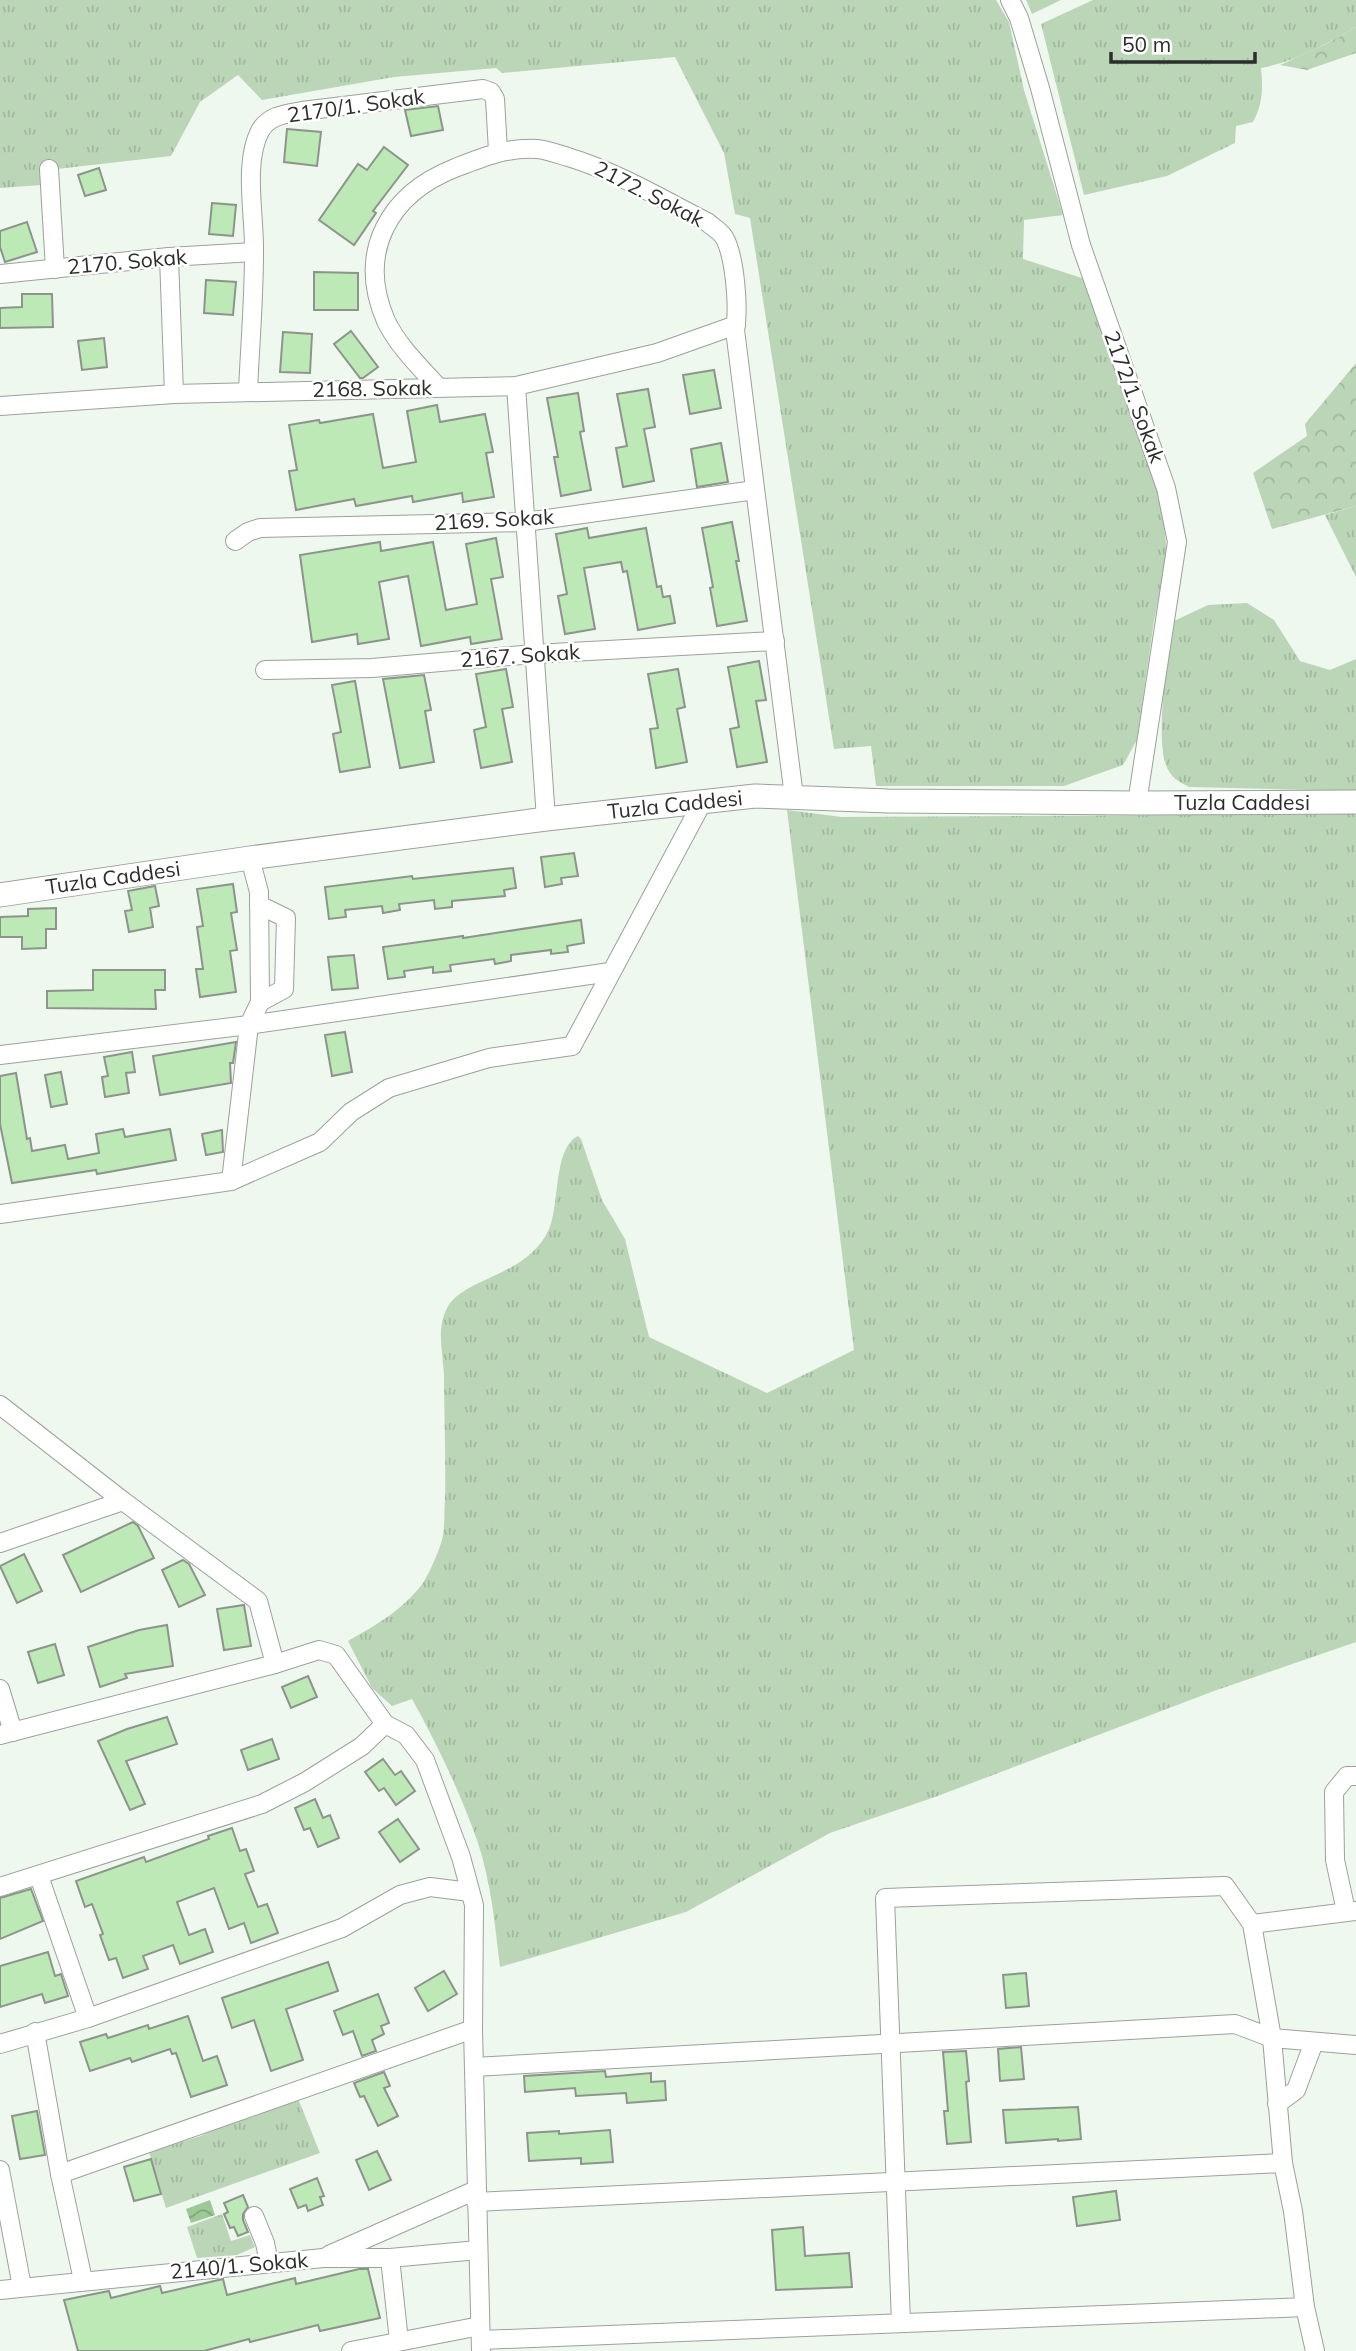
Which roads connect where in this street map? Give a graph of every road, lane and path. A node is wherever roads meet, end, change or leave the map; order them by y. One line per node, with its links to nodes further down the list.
1 (1010, 0): 23 (street, 2172/1. Sokak)
2 (498, 151): 4 (street, 2170/1. Sokak); 8 (street, 2172. Sokak); 10 (street, 2172. Sokak)
3 (48, 169): 6 (street)
4 (254, 252): 5 (street, 2170. Sokak); 11 (street, 2170/1. Sokak)
5 (169, 257): 6 (street, 2170. Sokak); 12 (street)
6 (55, 269): 7 (street, 2170. Sokak)
7 (0, 274)
8 (736, 325): 9 (street, 2168. Sokak); 14 (street, 2172. Sokak)
9 (516, 386): 10 (street, 2168. Sokak); 15 (street)
10 (438, 387): 11 (street, 2168. Sokak)
11 (248, 391): 12 (street, 2168. Sokak)
12 (174, 394): 13 (street, 2168. Sokak)
13 (0, 406)
14 (755, 490): 15 (street, 2169. Sokak); 17 (street, 2172. Sokak)
15 (525, 522): 16 (street, 2169. Sokak); 18 (street)
16 (235, 541)
17 (775, 641): 18 (street, 2167. Sokak); 20 (street, 2172. Sokak)
18 (534, 654): 19 (street, 2167. Sokak); 24 (street)
19 (265, 670)
20 (794, 797): 21 (main road, Tuzla Caddesi); 23 (main road, Tuzla Caddesi)
21 (703, 801): 24 (main road, Tuzla Caddesi); 28 (street)
22 (1356, 802): 23 (main road, Tuzla Caddesi)
23 (1137, 803)
24 (546, 819): 25 (main road, Tuzla Caddesi)
25 (250, 858): 26 (main road, Tuzla Caddesi); 27 (street)
26 (0, 895)
27 (259, 905): 29 (street); 29 (street)
28 (610, 972): 30 (street); 32 (street)
29 (260, 1002): 30 (street)
30 (249, 1025): 31 (street); 32 (street)
31 (0, 1055)
32 (231, 1181): 33 (street)
33 (0, 1214)
34 (0, 1405): 35 (street)
35 (123, 1501): 36 (street); 37 (street)
36 (0, 1543)
37 (275, 1664): 39 (street); 40 (street)
38 (0, 1689): 40 (street)
39 (385, 1724): 42 (street); 44 (street)
40 (7, 1733)
41 (1356, 1776): 45 (street)
42 (39, 1876): 43 (street); 47 (street)
43 (0, 1887)
44 (470, 1892): 47 (street); 48 (street)
45 (1351, 1911): 46 (street)
46 (1252, 1924): 50 (street); 52 (street)
47 (88, 2018): 49 (street)
48 (472, 2029): 55 (street); 59 (street)
49 (34, 2032): 53 (street); 59 (street)
50 (1272, 2038): 51 (street); 52 (street); 56 (street)
51 (1314, 2042): 54 (street); 56 (street)
52 (890, 2043): 55 (street); 60 (street)
53 (0, 2044)
54 (1356, 2045)
55 (474, 2067): 61 (street)
56 (1277, 2104): 57 (street)
57 (1283, 2163): 60 (street); 70 (street)
58 (0, 2171): 68 (street)
59 (60, 2174): 67 (street)
60 (896, 2183): 61 (street); 71 (street)
61 (476, 2196): 63 (street); 64 (street)
62 (254, 2216): 66 (street)
63 (478, 2250): 65 (street, 2140/1. Sokak); 72 (street)
64 (323, 2258): 65 (street, 2140/1. Sokak); 66 (street, 2140/1. Sokak)
65 (390, 2258): 73 (street)
66 (269, 2263): 67 (street, 2140/1. Sokak)
67 (83, 2280): 68 (street, 2140/1. Sokak)
68 (22, 2287): 69 (street, 2140/1. Sokak)
69 (0, 2290)
70 (1305, 2307): 71 (street); 75 (street)
71 (901, 2323): 72 (street)
72 (481, 2339): 73 (street)
73 (399, 2341): 74 (street)
74 (351, 2351)
75 (1315, 2351)

